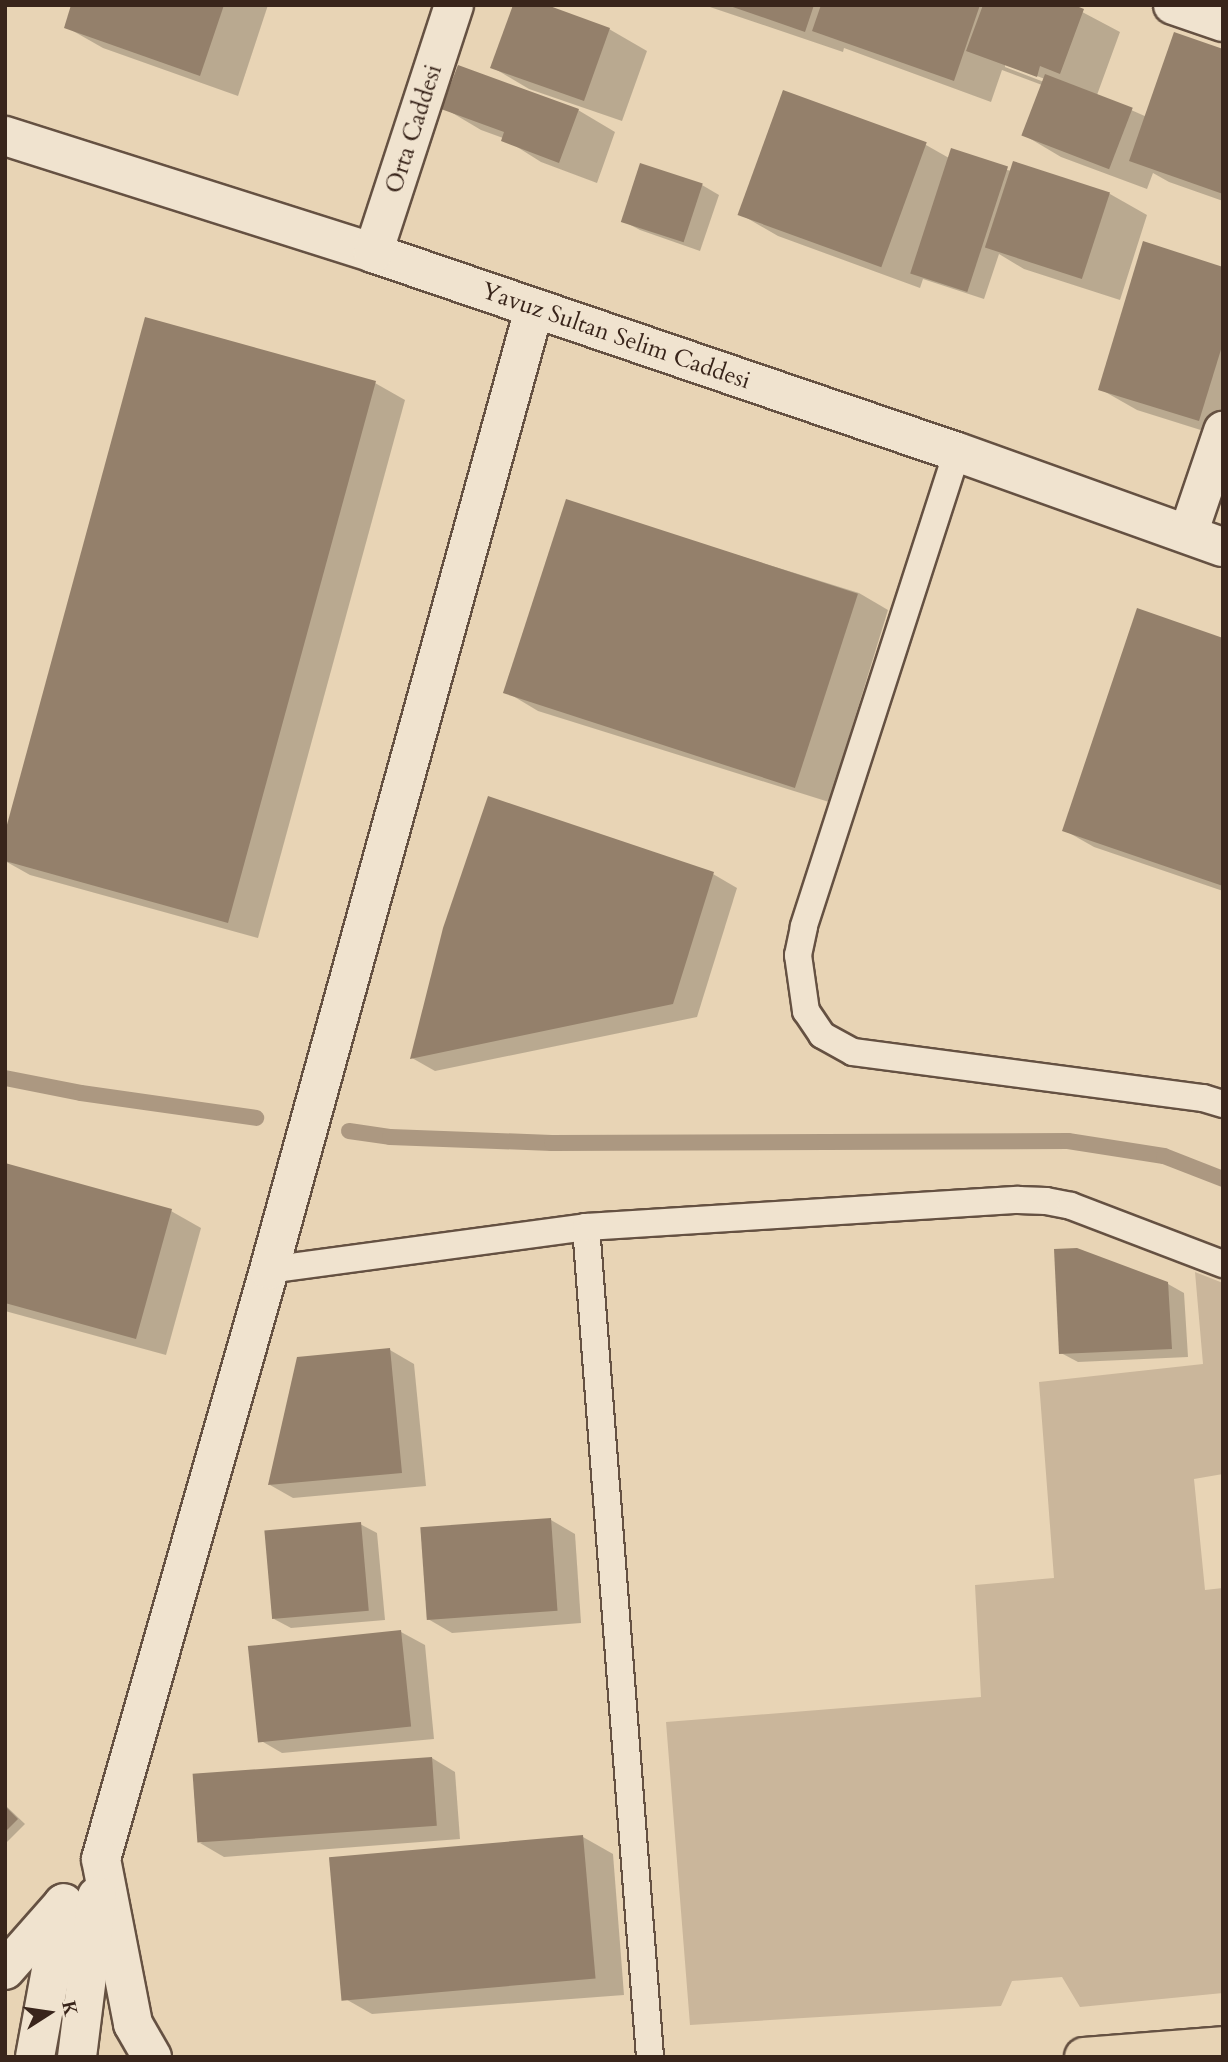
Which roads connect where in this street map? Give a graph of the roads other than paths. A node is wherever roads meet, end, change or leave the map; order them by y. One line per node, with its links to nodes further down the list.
1 (454, 5): 5 (street, Orta Caddesi)
2 (1173, 5): 3 (street)
3 (1223, 22)
4 (5, 136): 5 (street, Yavuz Sultan Selim Caddesi)
5 (373, 253): 6 (street, Yavuz Sultan Selim Caddesi)
6 (534, 309): 8 (street, Yavuz Sultan Selim Caddesi); 13 (street)
7 (1223, 431): 9 (street)
8 (957, 452): 9 (street, Yavuz Sultan Selim Caddesi); 10 (lane)
9 (1206, 541)
10 (1223, 1104)
11 (586, 1227): 12 (lane); 13 (lane); 21 (lane)
12 (1223, 1264)
13 (268, 1270): 14 (street)
14 (101, 1859): 15 (street); 19 (street); 20 (street)
15 (63, 1904): 16 (street); 18 (street)
16 (5, 1970)
17 (1223, 2046): 22 (main road)
18 (35, 2057)
19 (76, 2057)
20 (152, 2057)
21 (650, 2057)
22 (1084, 2057)

